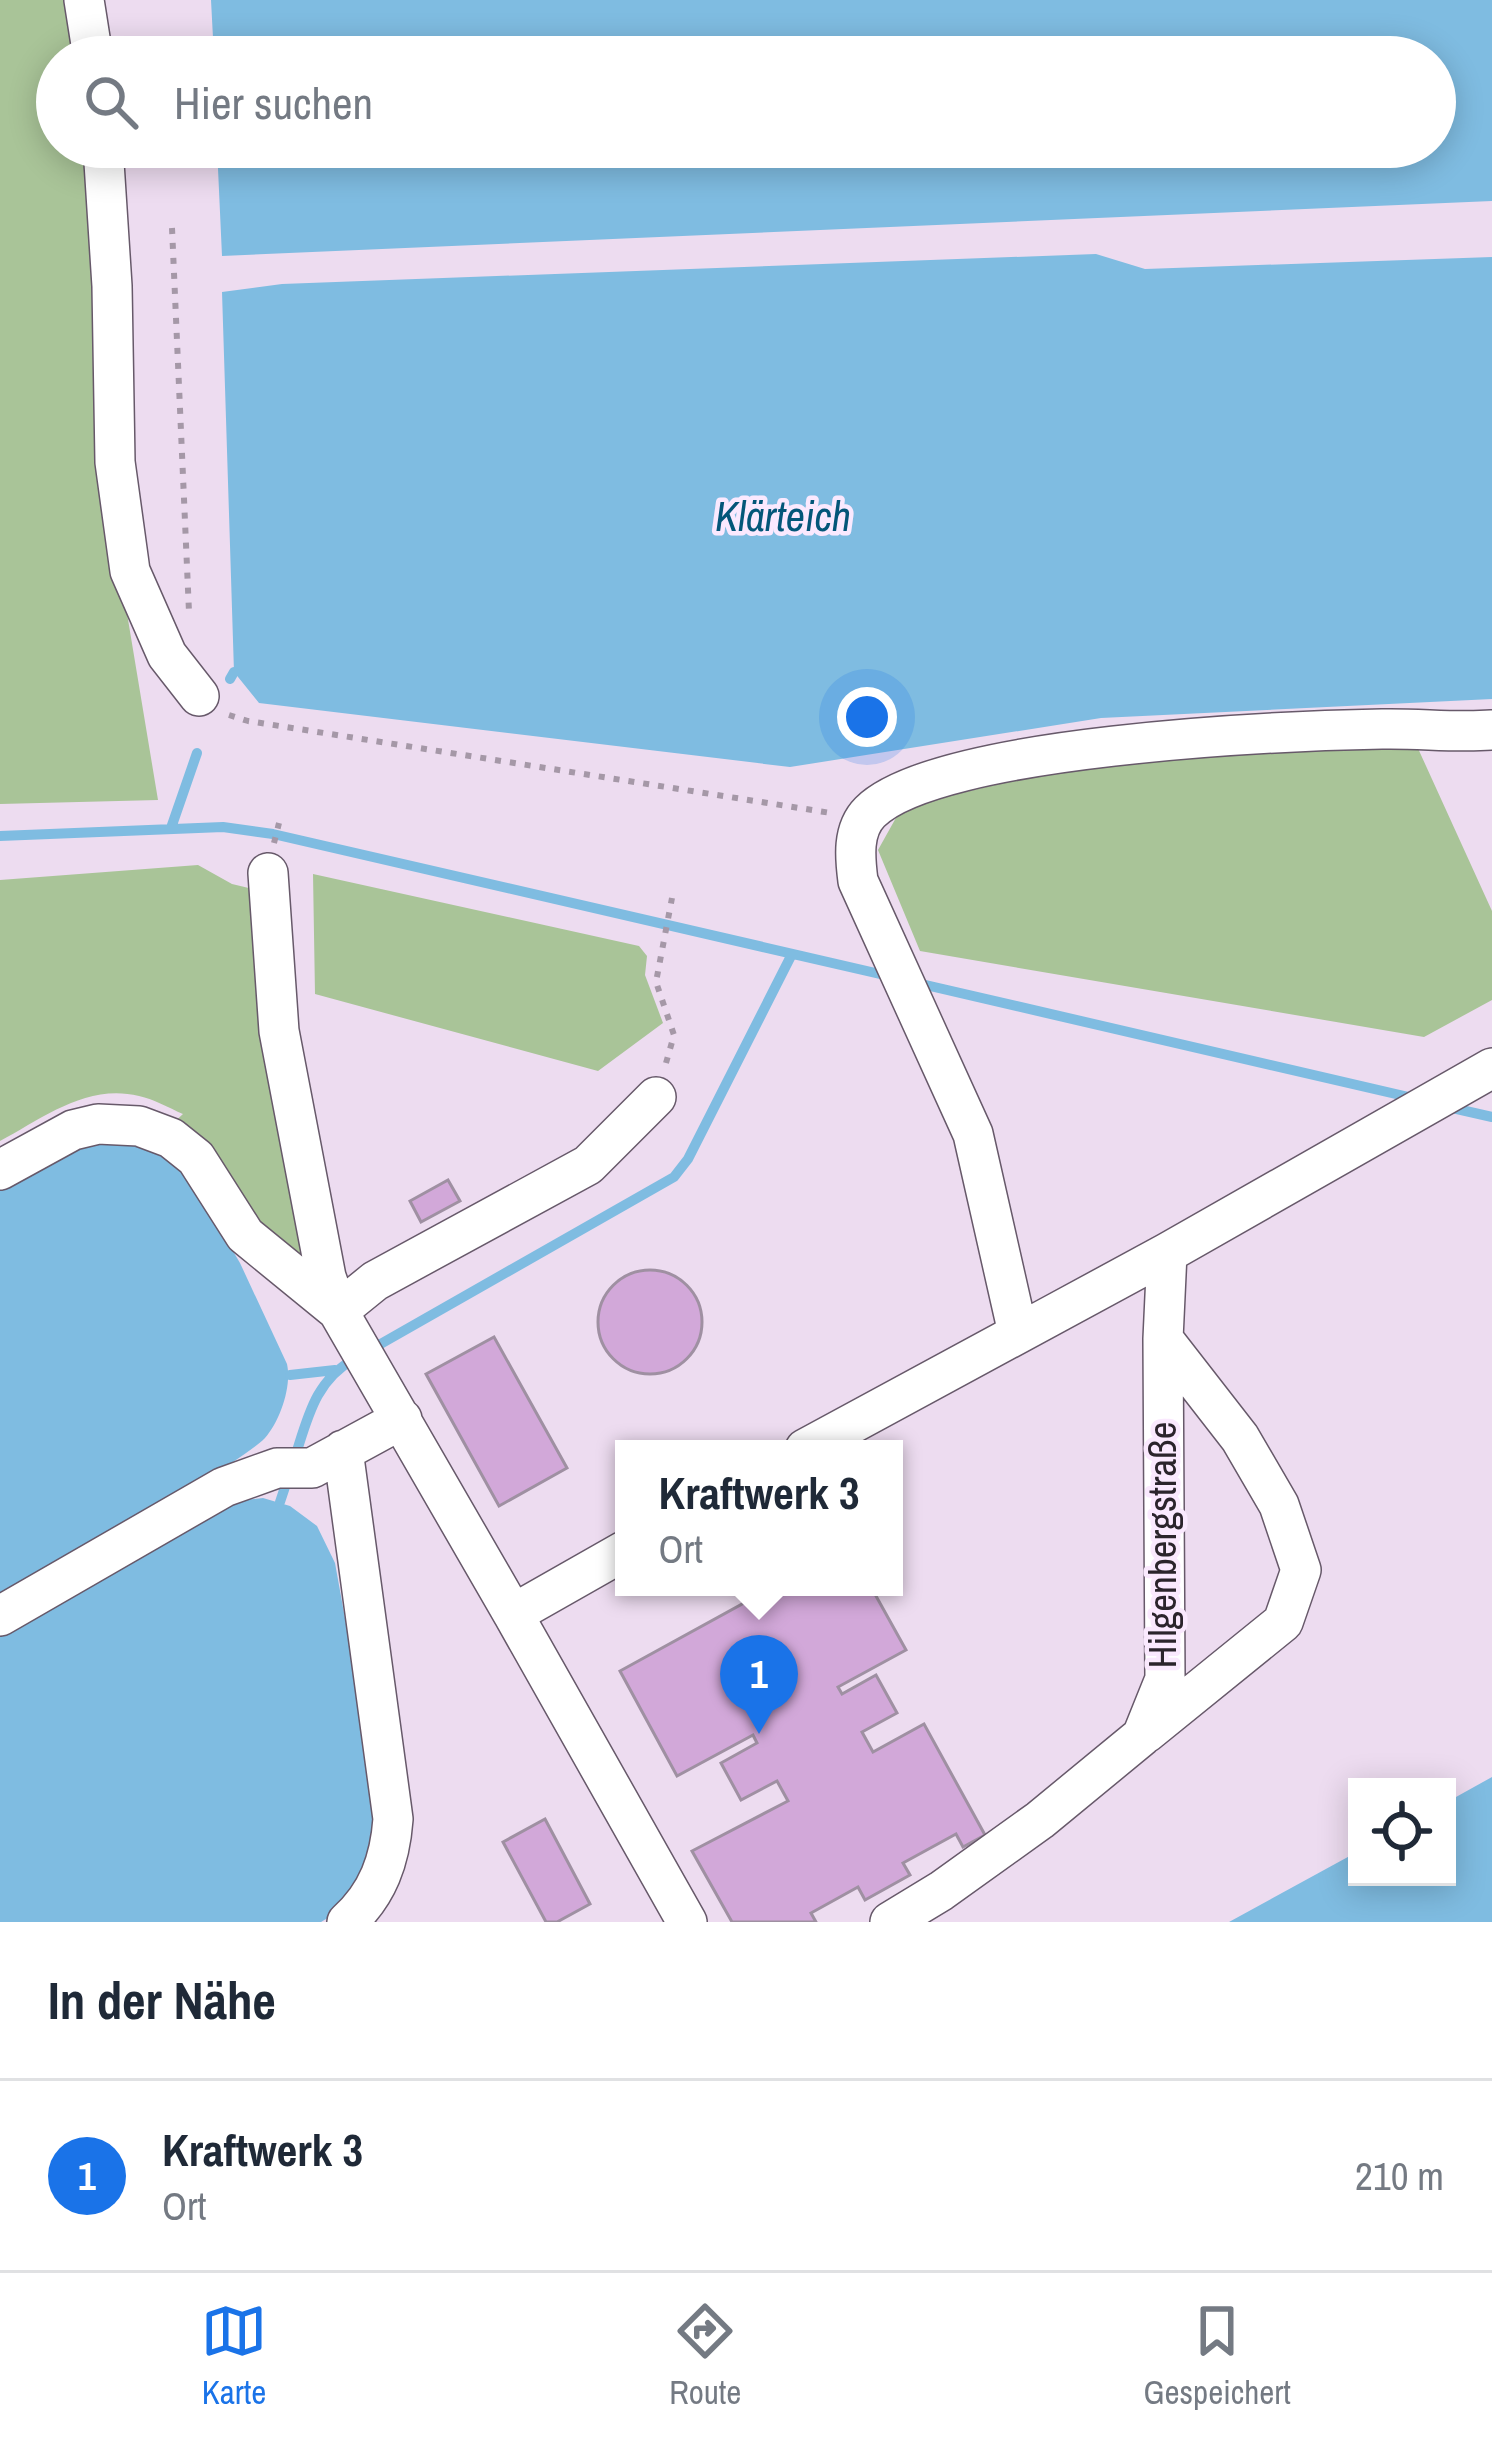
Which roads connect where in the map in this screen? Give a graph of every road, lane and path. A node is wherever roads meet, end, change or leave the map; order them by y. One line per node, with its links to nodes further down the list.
1 (84, 0): 2 (lane)
2 (90, 36)
3 (105, 168): 6 (lane)
4 (172, 228): 5 (path)
5 (190, 624)
6 (200, 696): 8 (path)
7 (1492, 730): 8 (lane)
8 (865, 818): 16 (lane)
9 (268, 873): 17 (lane)
10 (672, 898): 11 (path)
11 (674, 1036)
12 (1492, 1068): 15 (lane)
13 (656, 1097): 17 (lane)
14 (0, 1170): 17 (lane)
15 (1167, 1253): 16 (lane); 18 (lane, Hilgenbergstraße)
16 (1018, 1333): 20 (lane)
17 (356, 1339): 19 (lane)
18 (1162, 1339): 25 (lane, Hilgenbergstraße); 25 (lane)
19 (402, 1419): 21 (lane); 23 (lane)
20 (822, 1440)
21 (343, 1450): 24 (lane); 26 (lane)
22 (615, 1557): 23 (lane)
23 (512, 1615): 27 (lane)
24 (0, 1616)
25 (1142, 1736): 28 (lane, Hilgenbergstraße)
26 (347, 1922)
27 (687, 1922)
28 (890, 1922)

